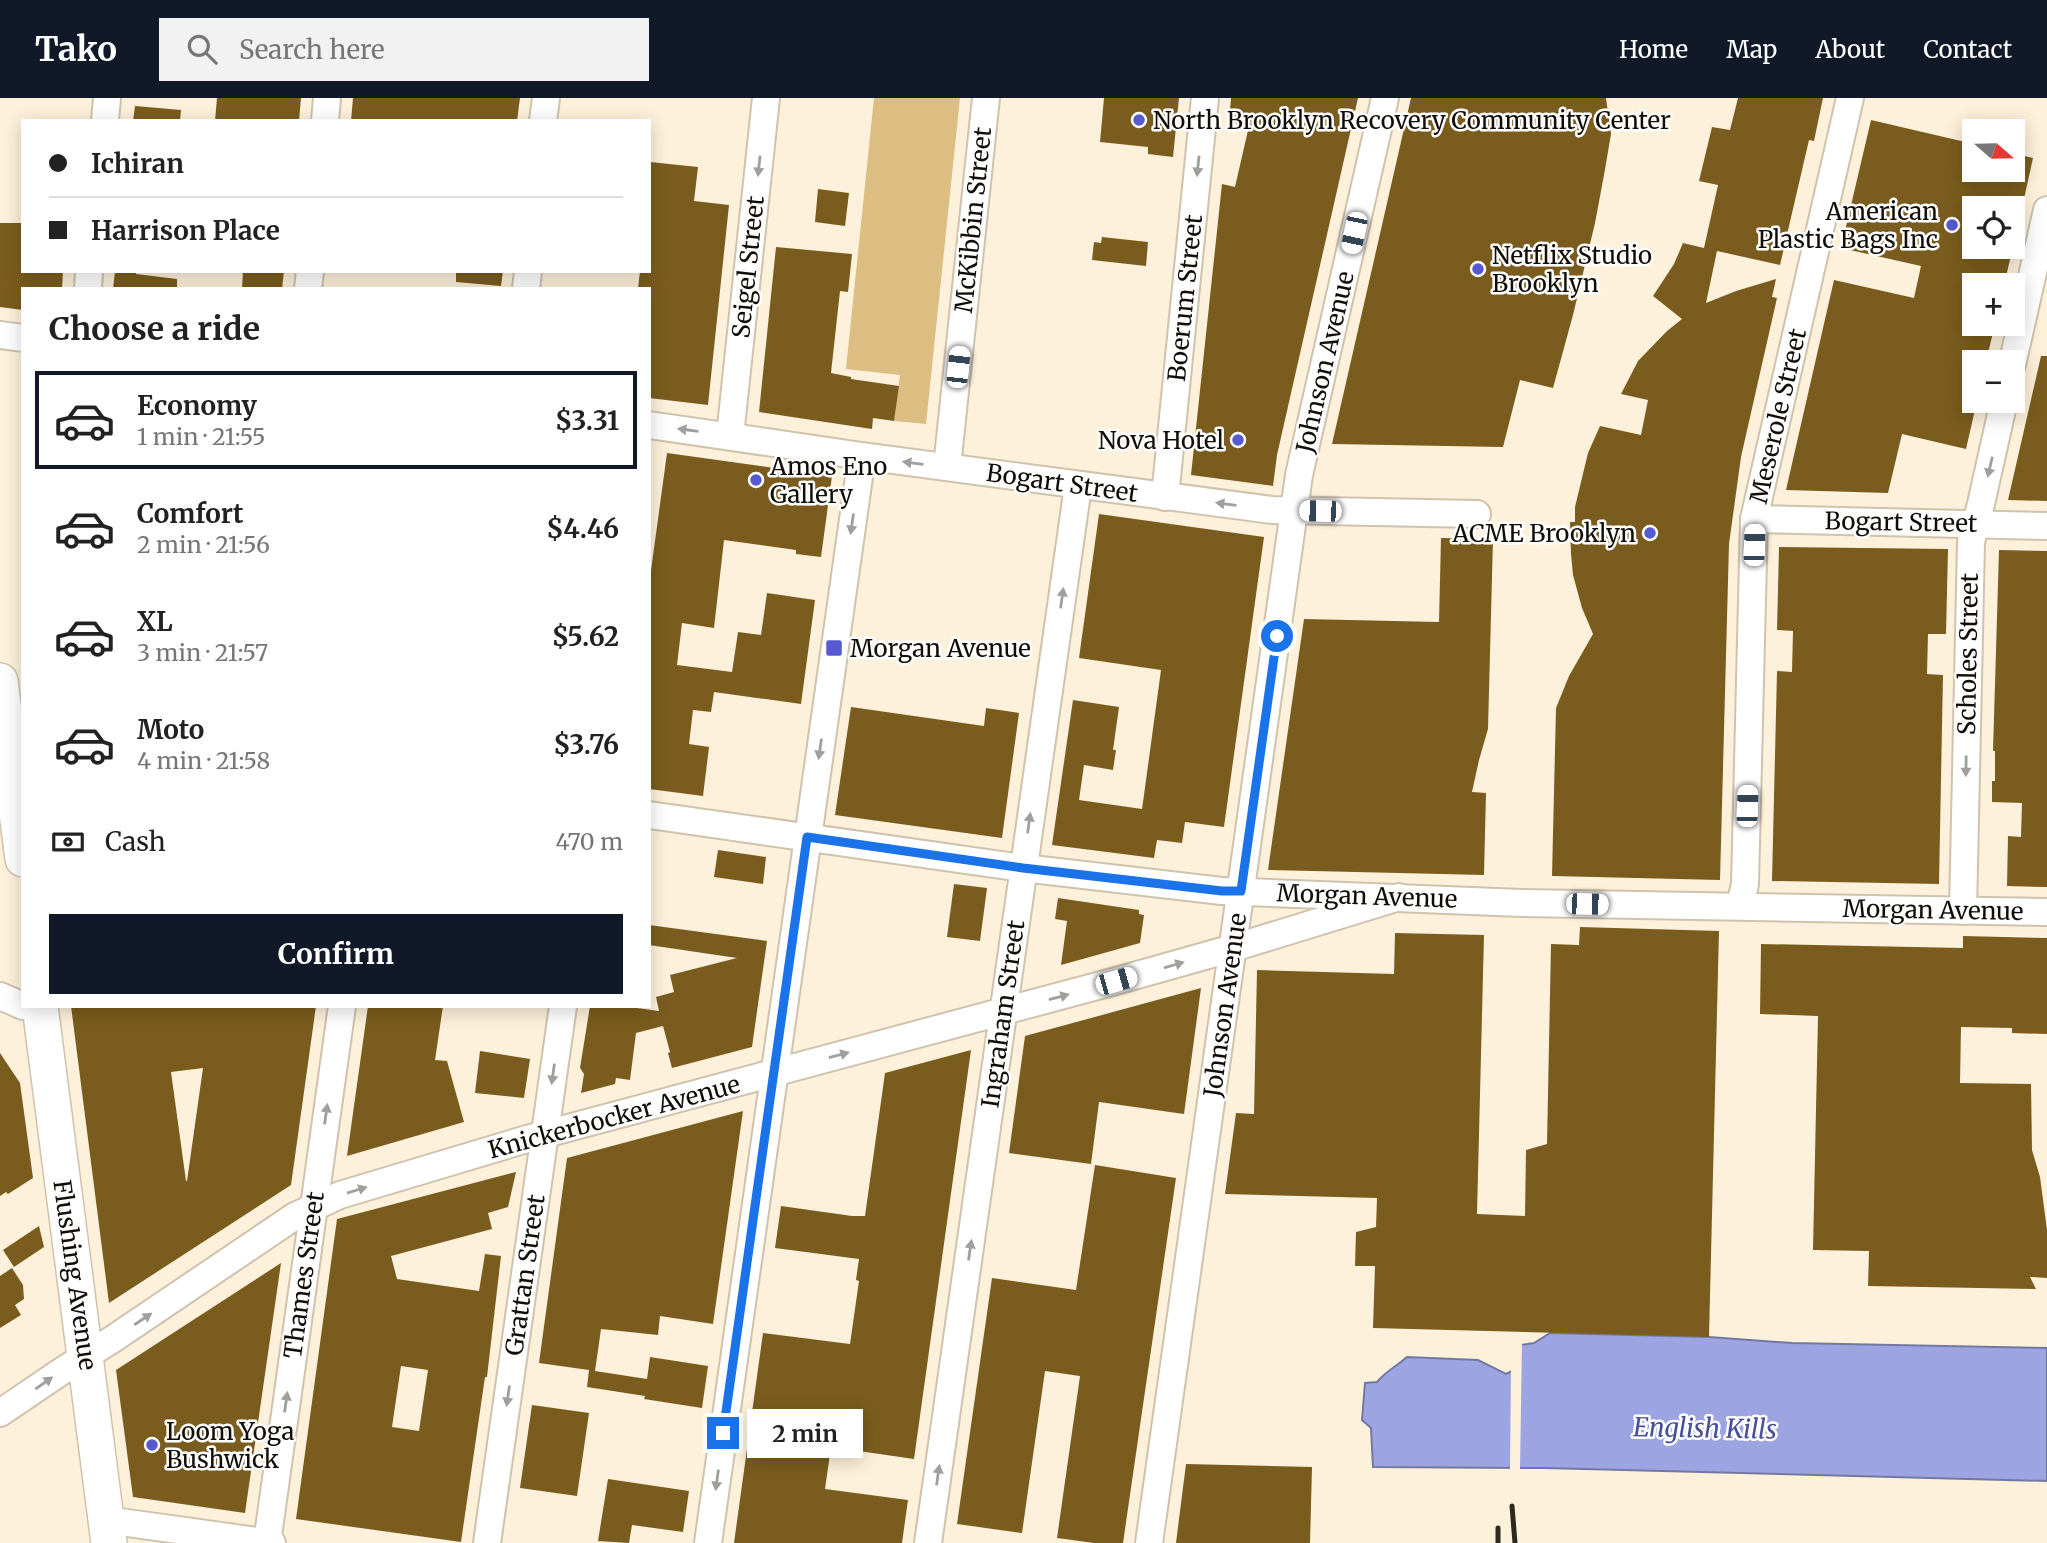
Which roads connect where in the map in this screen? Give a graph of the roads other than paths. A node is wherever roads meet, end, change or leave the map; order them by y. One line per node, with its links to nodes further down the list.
1 (107, 98): 9 (street)
2 (327, 98): 10 (street)
3 (546, 98): 11 (street)
4 (766, 98): 18 (street, Seigel Street, one-way to 18)
5 (986, 98): 20 (street, McKibbin Street)
6 (1205, 98): 22 (street, Boerum Street, one-way to 22)
7 (1385, 98): 23 (street, Johnson Avenue)
8 (1850, 98): 25 (street, Meserole Street)
9 (105, 119)
10 (325, 119)
11 (544, 119)
12 (2047, 210): 15 (street)
13 (0, 335): 14 (street)
14 (21, 338)
15 (2015, 350)
16 (2001, 413): 26 (street, Scholes Street, one-way to 26)
17 (651, 425): 18 (street, Bogart Street, one-way to 17)
18 (730, 436): 19 (street, Bogart Street)
19 (862, 456): 20 (street, Bogart Street, one-way to 19); 31 (street, one-way to 31)
20 (947, 467): 21 (street, Bogart Street)
21 (1078, 486): 22 (street, Bogart Street); 33 (street, Ingraham Street, one-way to 21)
22 (1165, 497): 23 (street, Bogart Street, one-way to 22)
23 (1294, 510): 24 (street, Bogart Street); 34 (street, Johnson Avenue)
24 (1477, 514)
25 (1754, 519): 26 (street, Bogart Street); 36 (street, Meserole Street)
26 (1976, 524): 27 (street, Bogart Street); 37 (street, Scholes Street, one-way to 37)
27 (2047, 526)
28 (0, 681): 29 (main road)
29 (10, 739): 32 (main road)
30 (651, 815): 31 (street, Morgan Avenue)
31 (807, 837): 33 (street, Morgan Avenue); 46 (street)
32 (21, 841)
33 (1023, 868): 34 (street, Morgan Avenue); 45 (street, Ingraham Street)
34 (1241, 891): 35 (street, Morgan Avenue); 39 (street, Johnson Avenue)
35 (1399, 897): 36 (street, Morgan Avenue); 39 (street, Knickerbocker Avenue)
36 (1740, 906): 37 (street, Morgan Avenue)
37 (1964, 911): 38 (street, Morgan Avenue)
38 (2047, 912)
39 (1233, 948): 45 (street, Knickerbocker Avenue, one-way to 39); 56 (street, Johnson Avenue)
40 (0, 996): 41 (street)
41 (21, 1004)
42 (32, 1008): 49 (main road, Flushing Avenue)
43 (342, 1008): 48 (street, Thames Street, one-way to 43)
44 (563, 1008): 47 (street, Grattan Street, one-way to 47)
45 (1003, 1012): 46 (street, Knickerbocker Avenue, one-way to 45); 55 (street, Ingraham Street, one-way to 45)
46 (774, 1073): 47 (street, Knickerbocker Avenue); 54 (street, one-way to 54)
47 (545, 1134): 48 (street, Knickerbocker Avenue, one-way to 47); 53 (street, Grattan Street, one-way to 53)
48 (314, 1206): 49 (street, Knickerbocker Avenue, one-way to 48); 52 (street, Thames Street, one-way to 48)
49 (85, 1356): 50 (street, Knickerbocker Avenue, one-way to 49); 51 (main road, Flushing Avenue)
50 (1, 1410)
51 (108, 1531): 52 (street)
52 (268, 1543)
53 (487, 1543)
54 (708, 1543)
55 (928, 1543)
56 (1149, 1543)

